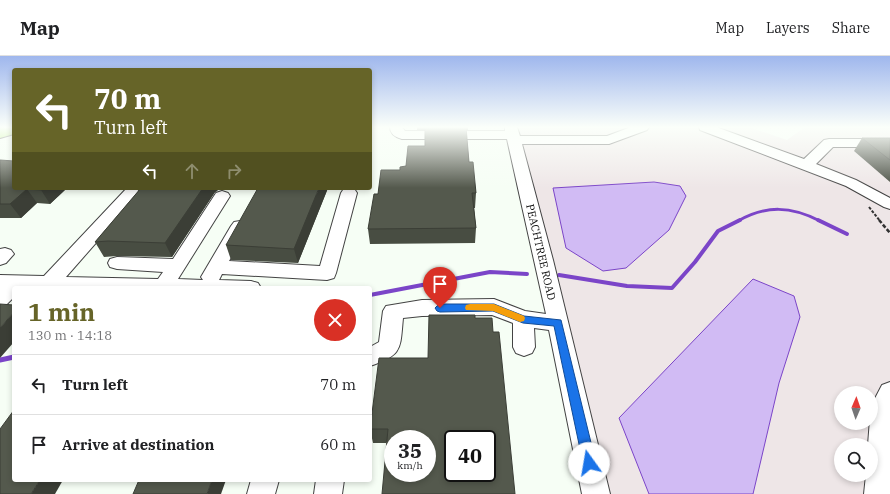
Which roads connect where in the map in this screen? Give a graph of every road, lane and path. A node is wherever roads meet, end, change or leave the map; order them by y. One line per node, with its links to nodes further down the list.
1 (515, 147): 19 (street, PEACHTREE ROAD)
2 (761, 147): 4 (street)
3 (824, 147): 4 (street)
4 (806, 165): 8 (street)
5 (132, 192): 14 (street)
6 (349, 193): 12 (street)
7 (222, 196): 11 (street)
8 (890, 204)
9 (248, 212): 12 (street)
10 (118, 263): 11 (street)
11 (177, 264): 15 (street)
12 (216, 267): 16 (street)
13 (8, 282): 14 (street); 17 (street)
14 (49, 283): 15 (street)
15 (163, 286)
16 (193, 286)
17 (0, 300)
18 (523, 319): 19 (street); 20 (street); 21 (street)
19 (558, 322): 29 (street, PEACHTREE ROAD)
20 (524, 347)
21 (372, 355)
22 (890, 392): 23 (street)
23 (885, 424): 24 (street)
24 (885, 466): 30 (street)
25 (264, 482): 27 (street)
26 (330, 482): 28 (street)
27 (260, 494)
28 (328, 494)
29 (596, 494)
30 (878, 494)

